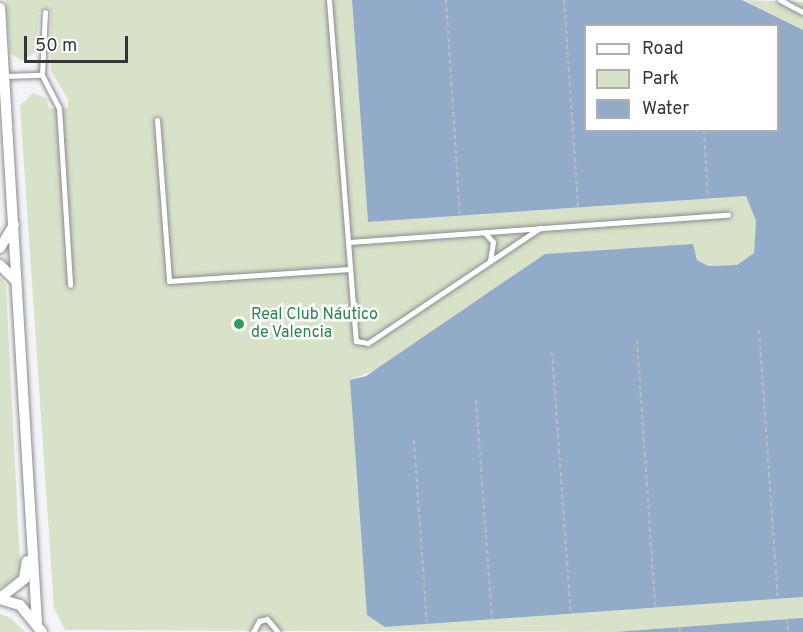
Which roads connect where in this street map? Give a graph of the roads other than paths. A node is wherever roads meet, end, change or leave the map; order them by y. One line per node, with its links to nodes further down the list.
1 (329, 0): 13 (lane)
2 (780, 0): 5 (lane)
3 (0, 8): 7 (street)
4 (45, 12): 6 (lane)
5 (803, 12)
6 (42, 75): 7 (lane); 18 (lane)
7 (5, 76): 10 (street)
8 (158, 120): 17 (lane)
9 (728, 215): 11 (lane)
10 (15, 220): 14 (street); 19 (street)
11 (540, 228): 12 (lane); 15 (lane)
12 (482, 232): 13 (lane); 15 (lane)
13 (348, 242): 17 (lane)
14 (0, 248)
15 (489, 262): 17 (lane)
16 (0, 265): 19 (street)
17 (350, 269)
18 (70, 285)
19 (18, 287): 20 (street)
20 (27, 510): 21 (street); 22 (street)
21 (0, 598): 22 (street)
22 (40, 628)
23 (253, 632): 24 (lane)
24 (278, 632)

